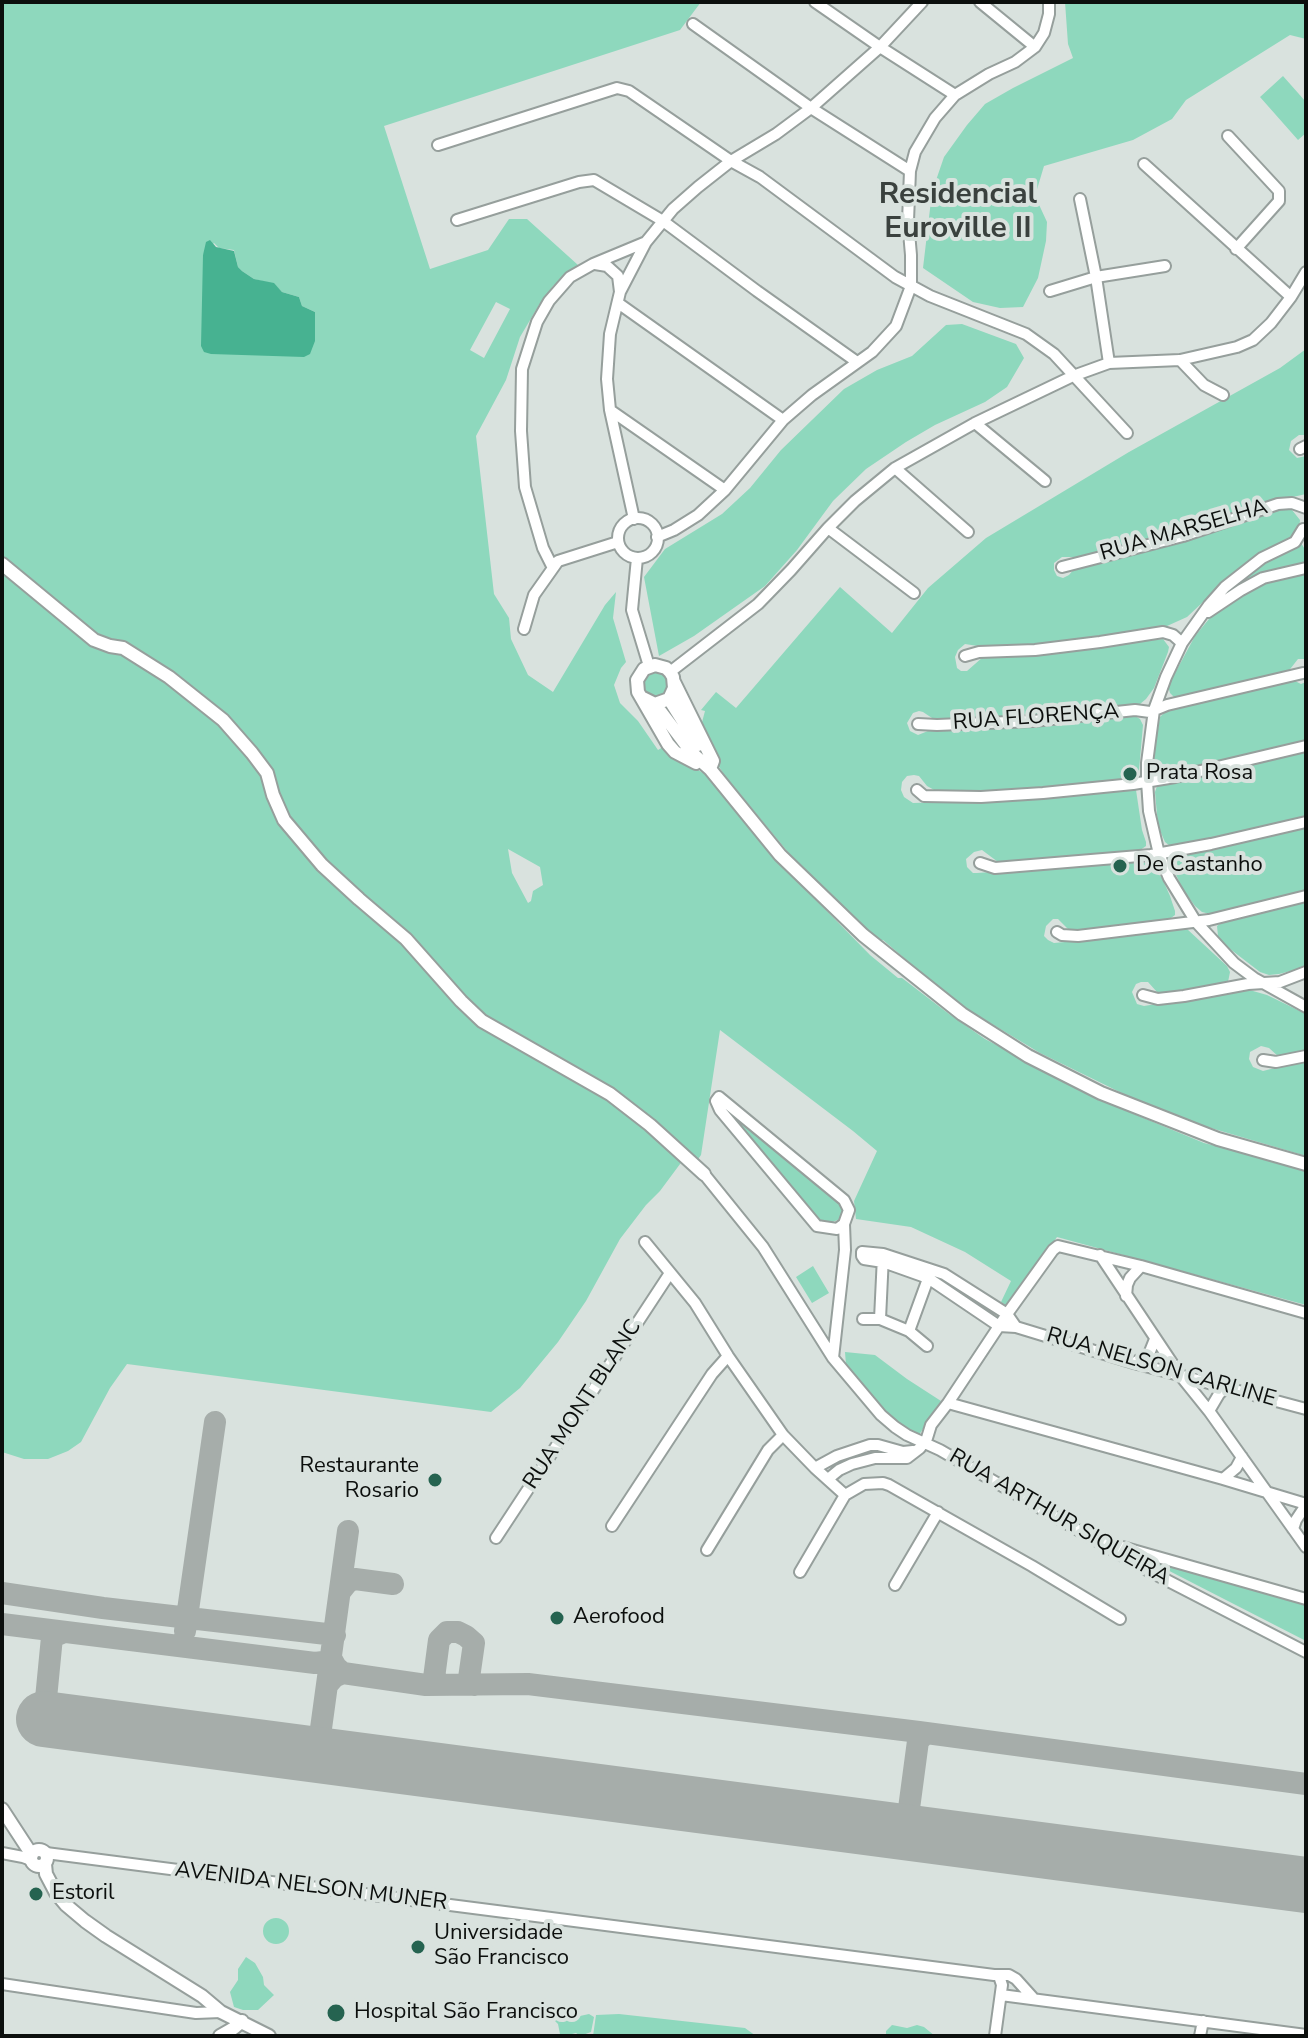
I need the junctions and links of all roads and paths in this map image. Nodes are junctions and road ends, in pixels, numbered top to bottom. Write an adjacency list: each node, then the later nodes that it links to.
1 (815, 2): 6 (street)
2 (922, 2): 6 (street)
3 (980, 2): 7 (street)
4 (1049, 2): 7 (street)
5 (693, 24): 9 (street)
6 (880, 47): 8 (street); 9 (street)
7 (1035, 47): 8 (street)
8 (955, 95): 14 (street)
9 (811, 108): 12 (street); 14 (street)
10 (1228, 136): 19 (street)
11 (438, 145): 12 (street)
12 (731, 161): 17 (street); 24 (street)
13 (1144, 164): 19 (street)
14 (910, 171): 24 (street)
15 (1080, 199): 23 (street)
16 (457, 220): 17 (street)
17 (663, 221): 18 (street); 29 (street)
18 (646, 242): 20 (street); 26 (street)
19 (1236, 249): 27 (street)
20 (593, 264): 26 (street); 50 (street)
21 (1165, 266): 23 (street)
22 (1306, 272): 27 (street)
23 (1096, 277): 25 (street); 30 (street)
24 (911, 286): 29 (street); 31 (street)
25 (1050, 291)
26 (619, 297): 33 (street); 34 (street)
27 (1291, 297): 28 (street)
28 (1180, 360): 30 (street); 32 (street)
29 (857, 362): 34 (street)
30 (1109, 363): 31 (street)
31 (1073, 376): 35 (street); 36 (street)
32 (1223, 395)
33 (610, 410): 39 (street); 41 (street)
34 (783, 420): 39 (street)
35 (975, 423): 37 (street); 38 (street)
36 (1127, 433)
37 (895, 468): 42 (street); 43 (street)
38 (1045, 481)
39 (725, 490): 45 (street)
40 (1306, 510): 44 (street); 49 (street, RUA MARSELHA)
41 (634, 519): 45 (street); 46 (street)
42 (828, 528): 52 (street); 59 (street)
43 (968, 532)
44 (1305, 534): 53 (street)
45 (657, 537): 47 (street)
46 (618, 542): 47 (street); 50 (street)
47 (637, 558): 57 (street)
48 (2, 564): 83 (street)
49 (1062, 567)
50 (553, 568): 54 (street)
51 (1306, 568): 53 (street)
52 (914, 593)
53 (1200, 618): 55 (street)
54 (524, 629)
55 (1182, 643): 56 (street); 62 (street)
56 (965, 656)
57 (649, 666): 59 (street); 60 (street)
58 (1303, 673): 62 (street, RUA FLORENÇA)
59 (672, 677): 61 (street); 67 (street)
60 (641, 697): 61 (street); 63 (street)
61 (661, 703): 63 (street); 66 (street)
62 (1154, 710): 64 (street, RUA FLORENÇA); 68 (street)
63 (656, 722): 66 (street)
64 (918, 724)
65 (1306, 746): 68 (street)
66 (694, 755): 67 (street); 67 (street)
67 (710, 769): 82 (street)
68 (1147, 781): 69 (street); 71 (street)
69 (917, 790)
70 (1306, 822): 71 (street)
71 (1159, 854): 72 (street); 74 (street)
72 (980, 863)
73 (1306, 896): 74 (street)
74 (1196, 922): 75 (street); 77 (street)
75 (1057, 932)
76 (1306, 972): 77 (street)
77 (1263, 984): 78 (street); 79 (street)
78 (1143, 995)
79 (1306, 1007)
80 (1306, 1056): 81 (street)
81 (1263, 1060)
82 (1306, 1164)
83 (704, 1174): 103 (street, RUA ARTHUR SIQUEIRA)
84 (844, 1224): 84 (street); 103 (street)
85 (645, 1242): 88 (street)
86 (1100, 1255): 87 (street); 91 (street); 94 (street)
87 (1141, 1266): 91 (street); 93 (street)
88 (670, 1273): 102 (street); 122 (street, RUA MONT BLANC)
89 (929, 1274): 90 (street, RUA NELSON CARLINE); 92 (street, RUA NELSON CARLINE); 96 (street, RUA NELSON CARLINE); 99 (street)
90 (969, 1290): 92 (street); 94 (street, RUA NELSON CARLINE)
91 (1126, 1296): 100 (street)
92 (962, 1301): 97 (street, RUA NELSON CARLINE)
93 (1306, 1313)
94 (1007, 1314): 97 (street); 98 (street, RUA NELSON CARLINE)
95 (863, 1319): 96 (street)
96 (880, 1319): 99 (street)
97 (999, 1326): 98 (street, RUA NELSON CARLINE); 107 (street)
98 (1016, 1327): 104 (street, RUA NELSON CARLINE)
99 (909, 1331): 101 (street)
100 (1155, 1339): 104 (street); 105 (street)
101 (927, 1346)
102 (728, 1356): 110 (street); 120 (street)
103 (833, 1358): 111 (street, RUA ARTHUR SIQUEIRA)
104 (1134, 1363): 105 (street, RUA NELSON CARLINE)
105 (1180, 1375): 106 (street, RUA NELSON CARLINE); 109 (street)
106 (1226, 1387): 108 (street, RUA NELSON CARLINE); 109 (street)
107 (948, 1403): 111 (street); 115 (street)
108 (1306, 1409)
109 (1209, 1411): 112 (street)
110 (783, 1435): 113 (street); 125 (street)
111 (920, 1447): 113 (street); 114 (street); 123 (street, RUA ARTHUR SIQUEIRA)
112 (1242, 1457): 115 (street); 116 (street)
113 (815, 1468): 114 (street)
114 (828, 1479): 117 (street)
115 (1223, 1479): 116 (street)
116 (1268, 1493): 118 (street); 121 (street)
117 (845, 1495): 119 (street); 126 (street)
118 (1306, 1504): 121 (street)
119 (938, 1512): 127 (street); 129 (street)
120 (612, 1526)
121 (1293, 1529): 124 (street)
122 (496, 1538)
123 (1095, 1539): 128 (street); 130 (street, RUA ARTHUR SIQUEIRA)
124 (1306, 1547)
125 (707, 1550)
126 (800, 1572)
127 (895, 1585)
128 (1306, 1599)
129 (1120, 1619)
130 (1306, 1652)
131 (2, 1809): 133 (street)
132 (2, 1853): 133 (street, AVENIDA NELSON MUNER)
133 (37, 1856): 134 (street, AVENIDA NELSON MUNER); 139 (street)
134 (997, 1977): 136 (street); 137 (street); 138 (street, AVENIDA NELSON MUNER)
135 (2, 1984): 139 (street)
136 (1001, 1995): 137 (street); 145 (street)
137 (1020, 1998): 138 (street)
138 (1034, 1999): 141 (street)
139 (221, 2012): 140 (street); 143 (street)
140 (242, 2021): 143 (street); 144 (street)
141 (1203, 2021): 142 (street); 146 (street)
142 (1306, 2035)
143 (218, 2036)
144 (269, 2036)
145 (995, 2036)
146 (1200, 2036)

